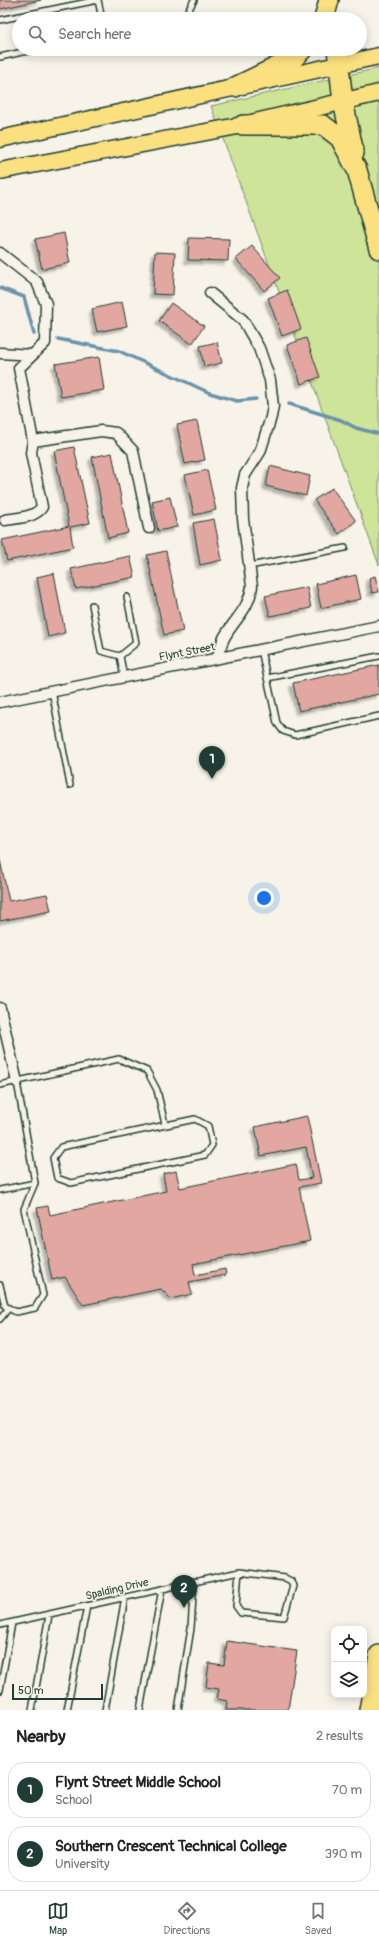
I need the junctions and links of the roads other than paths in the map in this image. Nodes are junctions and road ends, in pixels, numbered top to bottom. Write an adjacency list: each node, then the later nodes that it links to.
1 (98, 0): 5 (lane); 6 (lane)
2 (194, 0): 7 (lane)
3 (329, 0): 8 (highway)
4 (334, 0): 9 (highway)
5 (39, 12)
6 (101, 12)
7 (188, 12)
8 (326, 12)
9 (335, 12)
10 (12, 18): 11 (lane)
11 (0, 20)
12 (12, 54): 15 (lane)
13 (296, 56): 17 (highway)
14 (379, 56): 16 (main road)
15 (0, 57)
16 (338, 57): 17 (main road); 19 (highway)
17 (235, 87): 21 (main road)
18 (379, 93): 19 (main road)
19 (343, 101): 20 (main road); 23 (highway)
20 (243, 126): 22 (main road); 23 (highway)
21 (0, 139)
22 (0, 170)
23 (357, 170): 24 (highway)
24 (379, 249)
25 (0, 254): 28 (street)
26 (210, 293): 33 (street)
27 (0, 353): 28 (street)
28 (32, 355): 29 (street)
29 (33, 441): 30 (street); 31 (street)
30 (5, 520)
31 (149, 528)
32 (345, 548): 33 (lane)
33 (249, 566): 40 (street)
34 (127, 598): 38 (lane)
35 (92, 605): 38 (lane)
36 (379, 626): 37 (street, Flynt Street)
37 (261, 650): 40 (street, Flynt Street); 42 (lane)
38 (120, 656): 41 (lane)
39 (379, 656): 42 (lane)
40 (218, 658): 41 (street, Flynt Street)
41 (124, 677): 43 (street, Flynt Street)
42 (267, 678): 45 (lane)
43 (52, 691): 44 (street, Flynt Street); 46 (lane)
44 (0, 702)
45 (379, 716)
46 (70, 785)
47 (0, 1008): 48 (street)
48 (17, 1082): 49 (lane); 50 (lane); 51 (lane)
49 (0, 1085)
50 (165, 1124): 50 (lane)
51 (35, 1182): 52 (lane); 54 (lane)
52 (0, 1190)
53 (0, 1285): 54 (lane)
54 (9, 1308): 55 (lane)
55 (0, 1319)
56 (239, 1572): 56 (lane, Spalding Drive); 57 (lane, Spalding Drive)
57 (194, 1581): 58 (lane, Spalding Drive); 70 (lane)
58 (162, 1589): 59 (lane, Spalding Drive); 69 (lane)
59 (125, 1598): 60 (lane, Spalding Drive); 68 (lane)
60 (87, 1606): 61 (lane, Spalding Drive); 67 (lane)
61 (49, 1615): 62 (lane, Spalding Drive); 66 (lane)
62 (12, 1623): 63 (lane, Spalding Drive); 65 (lane)
63 (0, 1625)
64 (379, 1655): 71 (highway)
65 (0, 1690)
66 (32, 1710)
67 (67, 1710)
68 (105, 1710)
69 (140, 1710)
70 (178, 1710)
71 (369, 1710)

